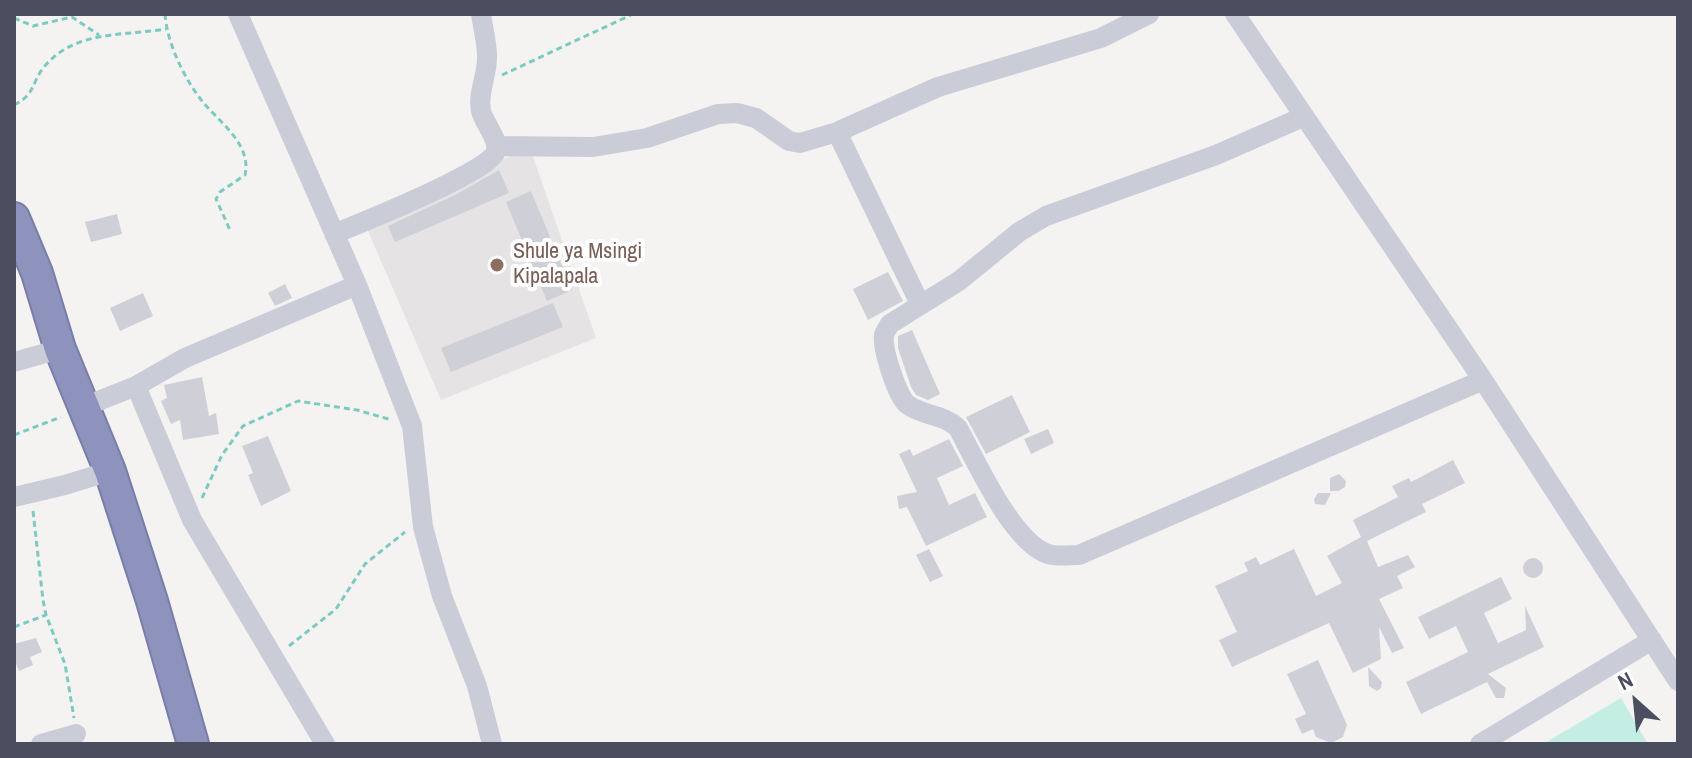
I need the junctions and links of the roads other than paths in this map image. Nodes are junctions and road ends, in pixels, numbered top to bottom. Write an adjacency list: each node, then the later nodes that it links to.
1 (238, 14): 9 (street)
2 (481, 14): 7 (street)
3 (1149, 14): 6 (street)
4 (1235, 14): 5 (street)
5 (1303, 117): 11 (street); 14 (street)
6 (837, 132): 7 (street); 11 (street)
7 (496, 146): 9 (street)
8 (14, 218): 12 (highway)
9 (334, 234): 10 (street)
10 (357, 285): 15 (street); 25 (street)
11 (920, 304): 14 (street)
12 (60, 349): 13 (street); 16 (highway)
13 (14, 362)
14 (1483, 380): 19 (street)
15 (136, 386): 16 (street); 24 (street)
16 (83, 407): 17 (highway)
17 (110, 471): 18 (street); 23 (highway)
18 (22, 494)
19 (1652, 640): 20 (street); 26 (street)
20 (1678, 681)
21 (76, 734): 22 (street)
22 (41, 744)
23 (193, 744)
24 (325, 744)
25 (492, 744)
26 (1480, 744)

